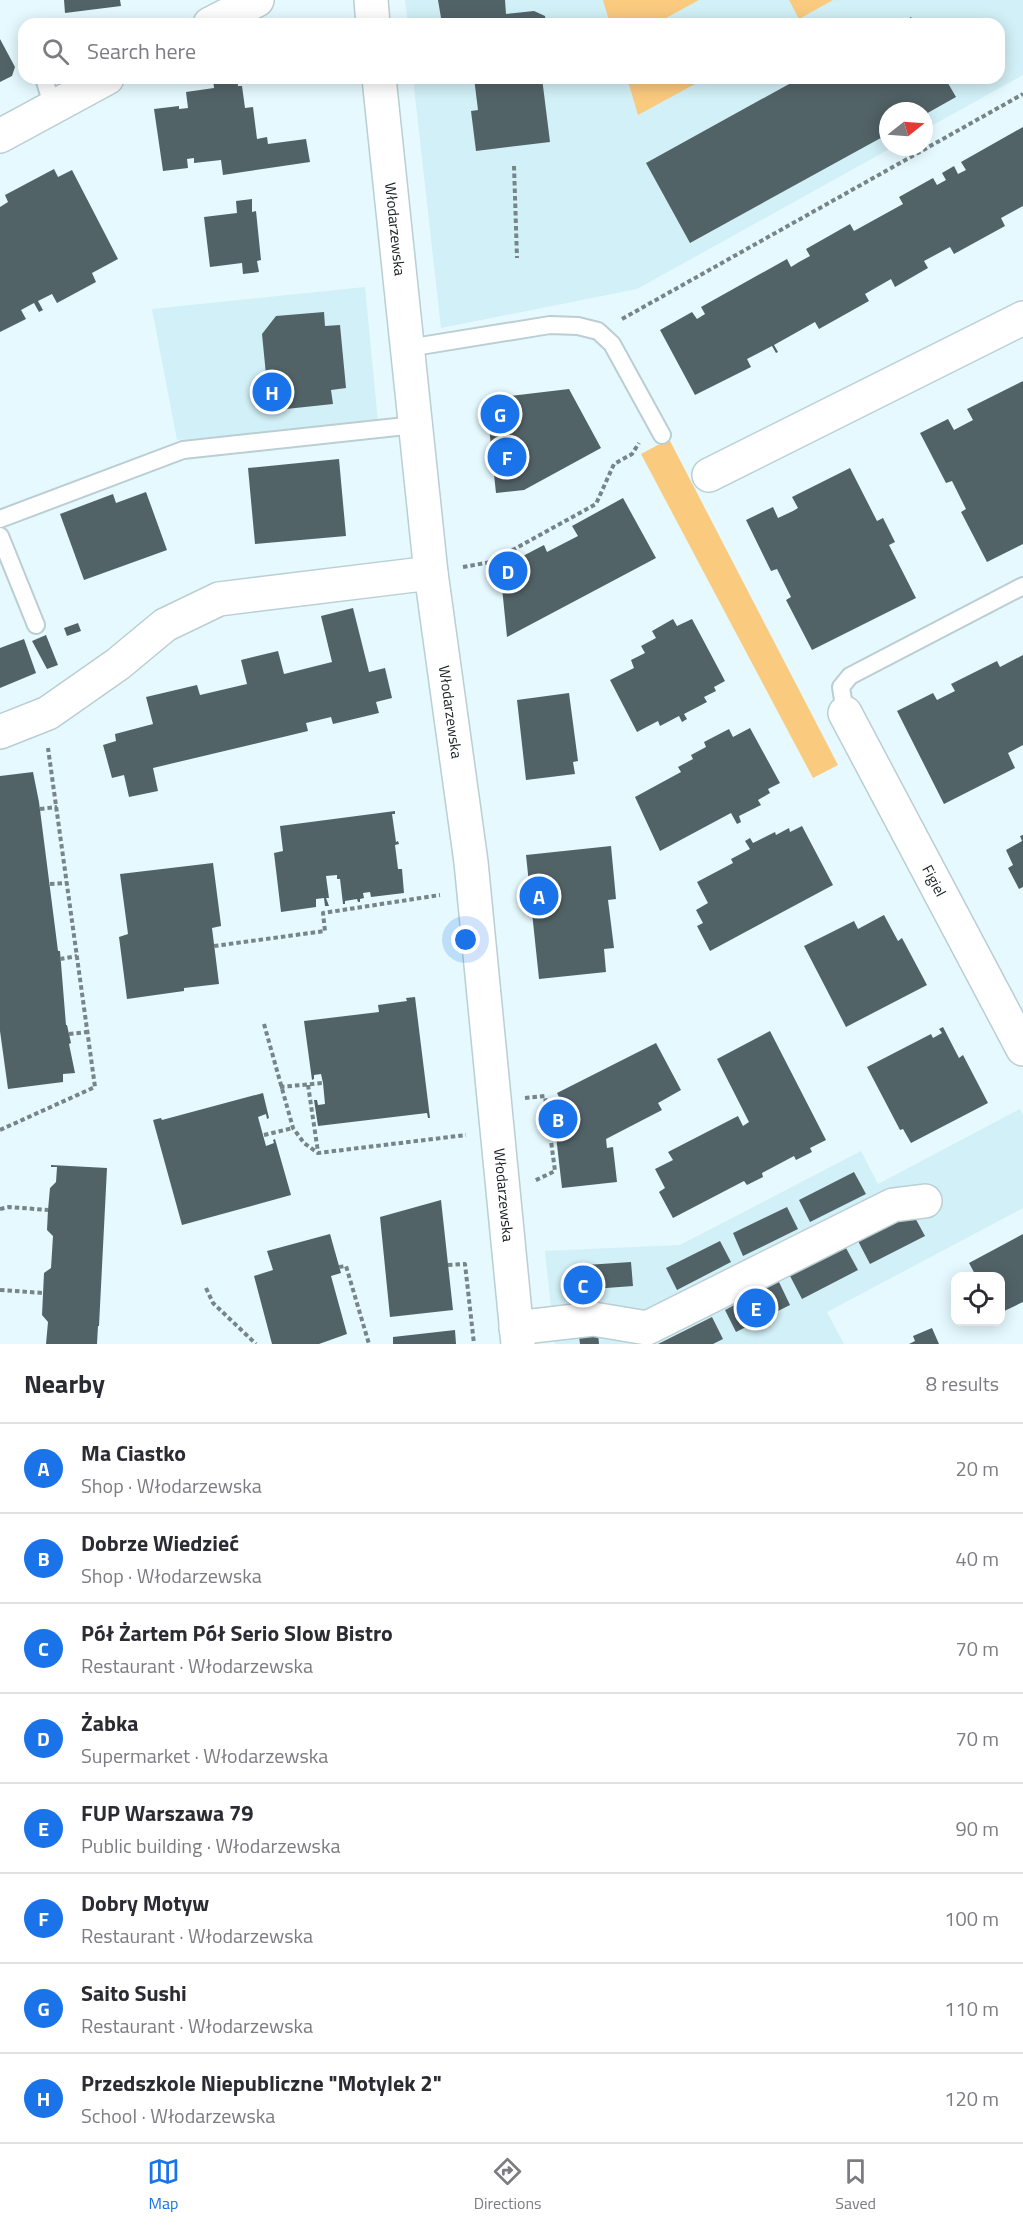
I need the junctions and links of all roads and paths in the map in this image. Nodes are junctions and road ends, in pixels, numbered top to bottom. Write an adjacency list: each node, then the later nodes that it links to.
1 (257, 0): 3 (street)
2 (370, 0): 4 (street)
3 (222, 18)
4 (372, 18)
5 (84, 84): 7 (street)
6 (380, 84): 14 (street, Włodarzewska)
7 (49, 93): 9 (street)
8 (1023, 94): 12 (path)
9 (0, 136)
10 (514, 166): 11 (path)
11 (517, 258)
12 (645, 305)
13 (1023, 318): 18 (street)
14 (408, 348): 15 (street, Włodarzewska); 16 (lane)
15 (415, 425): 19 (lane); 21 (street, Włodarzewska)
16 (662, 435)
17 (637, 445): 21 (path)
18 (708, 475)
19 (0, 519)
20 (0, 536): 23 (lane)
21 (447, 570): 25 (street); 57 (street, Włodarzewska)
22 (1023, 586): 24 (lane)
23 (36, 625)
24 (845, 713): 38 (street, Figiel)
25 (44, 715): 26 (street); 27 (path)
26 (0, 732)
27 (57, 807): 28 (path); 29 (path)
28 (40, 809)
29 (67, 883): 30 (path); 33 (path)
30 (50, 884)
31 (440, 895): 32 (path)
32 (214, 946)
33 (77, 956): 34 (path); 36 (path)
34 (60, 959)
35 (264, 1024): 41 (path)
36 (87, 1032): 37 (path); 44 (path)
37 (69, 1034)
38 (1020, 1035)
39 (323, 1083): 40 (path)
40 (308, 1085): 41 (path); 47 (path)
41 (280, 1087): 43 (path)
42 (514, 1099): 48 (path)
43 (293, 1128): 46 (path); 47 (path)
44 (0, 1130)
45 (476, 1134): 47 (path)
46 (264, 1135)
47 (318, 1154)
48 (531, 1182)
49 (925, 1201): 57 (street)
50 (0, 1209): 51 (path)
51 (48, 1210)
52 (448, 1265): 60 (path)
53 (339, 1268): 59 (path)
54 (206, 1288): 58 (path)
55 (0, 1290): 56 (path)
56 (43, 1293)
57 (517, 1336)
58 (256, 1344)
59 (369, 1344)
60 (474, 1344)

